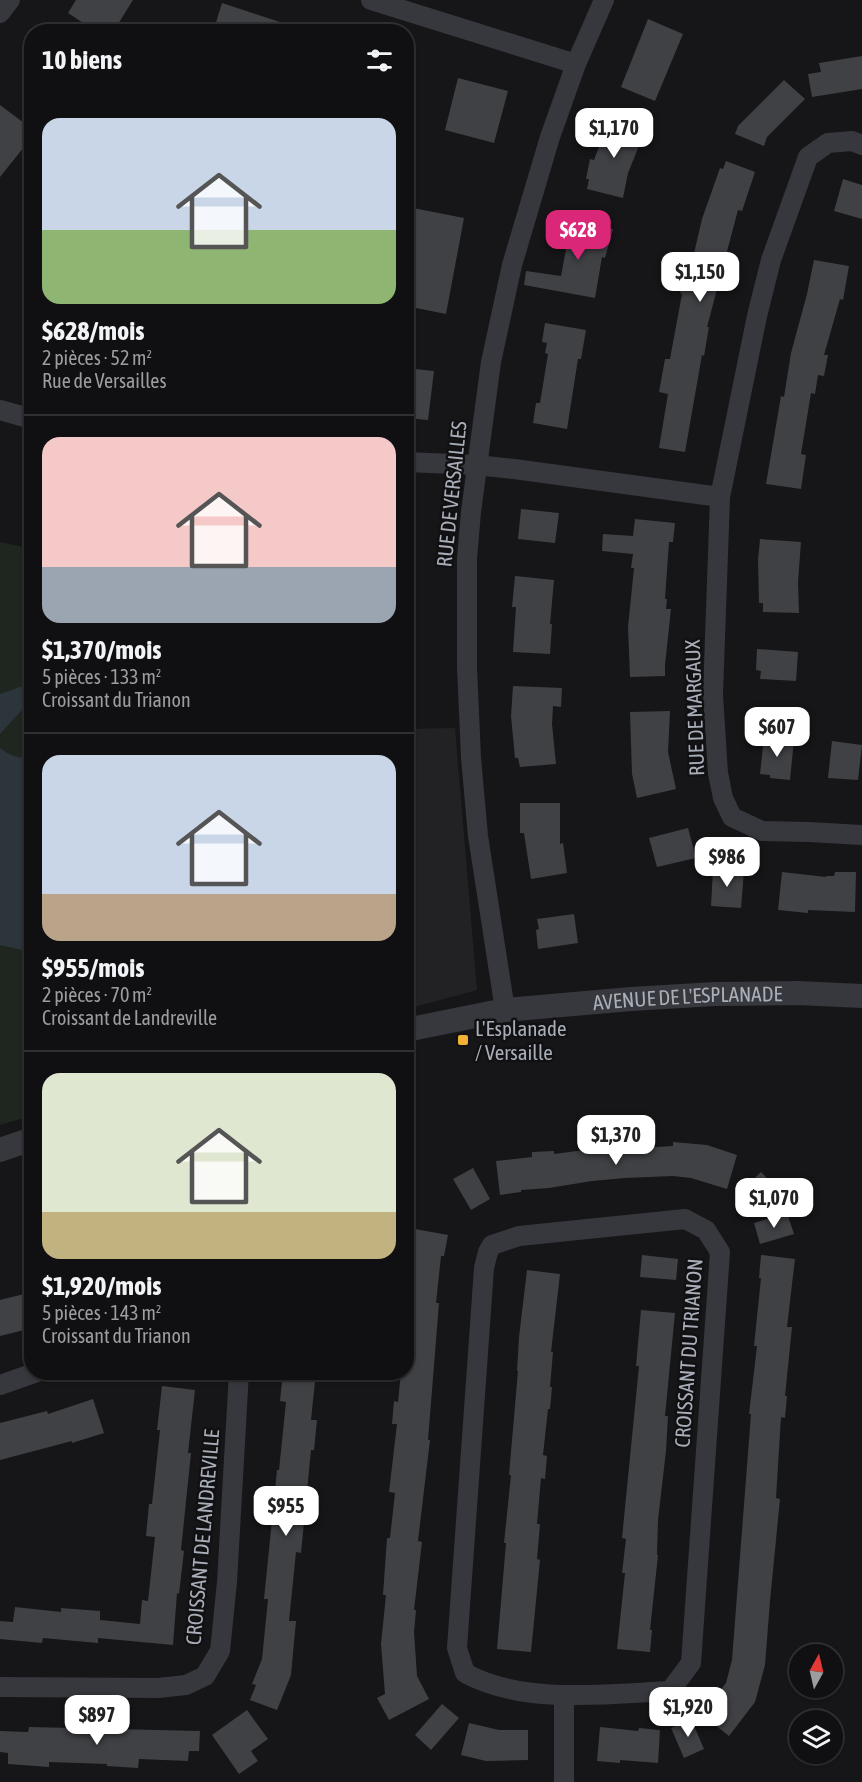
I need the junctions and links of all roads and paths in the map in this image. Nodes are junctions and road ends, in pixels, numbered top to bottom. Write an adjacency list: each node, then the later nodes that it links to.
1 (10, 0): 4 (street)
2 (371, 0): 5 (street)
3 (604, 0): 5 (street, RUE DE VERSAILLES)
4 (0, 13)
5 (576, 64): 10 (street, RUE DE VERSAILLES)
6 (862, 144): 11 (street, RUE DE MARGAUX)
7 (0, 410): 8 (street)
8 (24, 417)
9 (414, 462): 10 (street)
10 (476, 465): 11 (street); 14 (street, RUE DE VERSAILLES)
11 (720, 497): 12 (street, RUE DE MARGAUX)
12 (862, 835)
13 (862, 996): 14 (street, AVENUE DE L'ESPLANADE)
14 (505, 1010): 15 (street, AVENUE DE L'ESPLANADE)
15 (414, 1028)
16 (24, 1142): 17 (street)
17 (0, 1150)
18 (24, 1377): 20 (street)
19 (239, 1380): 21 (street, CROISSANT DE LANDREVILLE)
20 (0, 1385)
21 (0, 1687)
22 (564, 1696): 22 (street, CROISSANT DU TRIANON); 23 (street)
23 (564, 1782)

